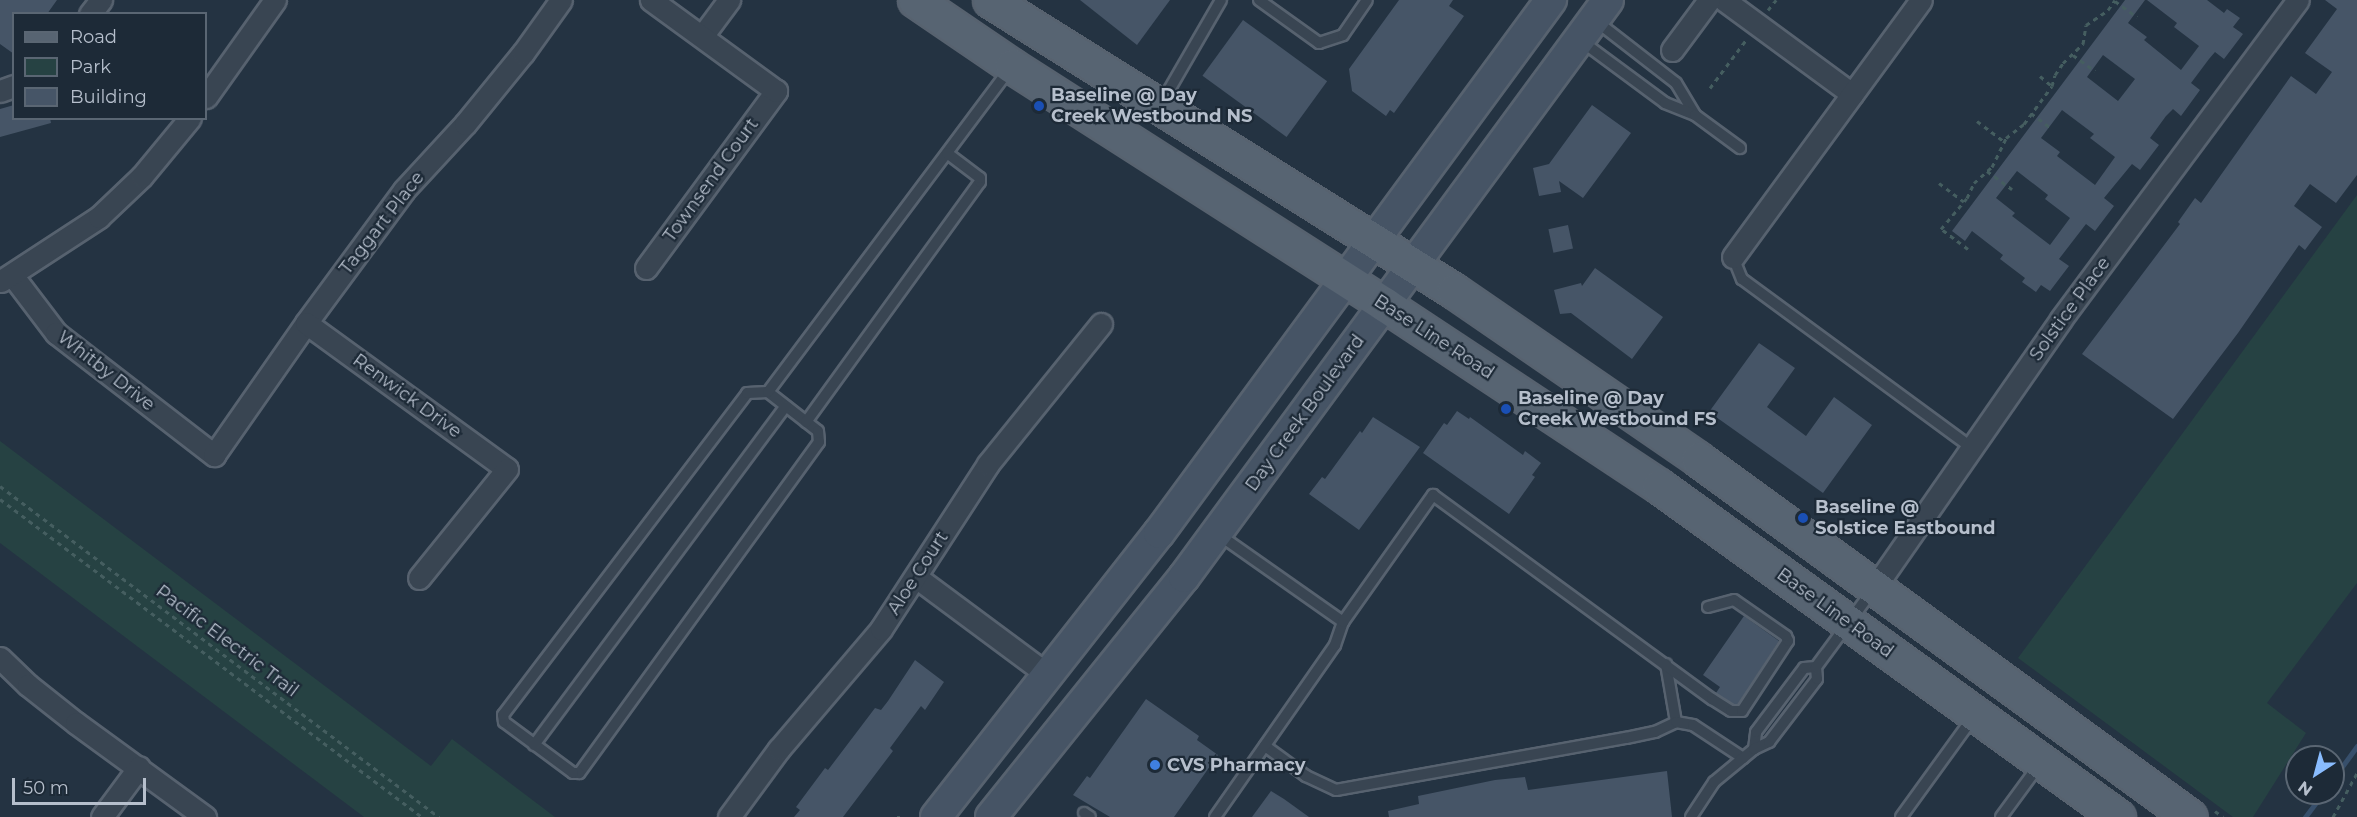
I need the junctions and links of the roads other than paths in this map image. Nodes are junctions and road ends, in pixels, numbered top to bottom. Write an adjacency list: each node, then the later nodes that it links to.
1 (101, 0): 17 (street)
2 (275, 0): 23 (street)
3 (561, 0): 36 (street, Taggart Place)
4 (651, 0): 19 (street)
5 (729, 0): 19 (street)
6 (915, 0): 21 (main road, Base Line Road)
7 (952, 0): 16 (main road)
8 (1221, 0): 24 (lane)
9 (1259, 0): 10 (lane)
10 (1367, 0)
11 (1551, 0): 29 (main road)
12 (1709, 0): 20 (street)
13 (1724, 0): 22 (street)
14 (1921, 0): 22 (street)
15 (2298, 0): 41 (street, Solstice Place)
16 (997, 2): 24 (main road)
17 (92, 12)
18 (1594, 20): 25 (lane); 25 (lane); 31 (main road, Day Creek Boulevard)
19 (703, 35): 32 (street, Townsend Court)
20 (1672, 50)
21 (1012, 66): 28 (lane); 34 (main road, Base Line Road)
22 (1852, 94): 30 (street)
23 (207, 96)
24 (1160, 107): 29 (main road)
25 (1695, 115): 27 (lane)
26 (188, 120): 33 (street)
27 (1740, 148)
28 (947, 153): 38 (lane); 40 (lane)
29 (1372, 241): 31 (main road); 34 (main road)
30 (1733, 257): 41 (lane)
31 (1413, 265): 35 (main road, Day Creek Boulevard); 46 (main road)
32 (646, 268)
33 (6, 278): 42 (street, Whitby Drive)
34 (1344, 279): 35 (main road, Base Line Road); 53 (main road)
35 (1384, 304): 43 (main road, Day Creek Boulevard); 49 (main road, Base Line Road)
36 (306, 323): 42 (street, Taggart Place); 45 (street, Renwick Drive)
37 (1101, 324): 44 (street, Aloe Court)
38 (768, 392): 39 (lane); 56 (lane)
39 (786, 406): 40 (lane); 56 (lane)
40 (806, 422): 56 (lane)
41 (1971, 447): 46 (street, Solstice Place)
42 (214, 455)
43 (1217, 533): 48 (lane); 66 (main road, Day Creek Boulevard)
44 (916, 577): 53 (street); 65 (street, Aloe Court)
45 (419, 578)
46 (1875, 586): 49 (lane, Solstice Place); 72 (main road)
47 (1708, 607): 51 (lane)
48 (1343, 622): 51 (lane); 57 (lane)
49 (1848, 622): 52 (lane, Solstice Place); 54 (main road, Base Line Road)
50 (0, 658): 61 (street)
51 (1666, 664): 55 (lane)
52 (1816, 667): 58 (lane); 58 (lane)
53 (1048, 675): 62 (main road)
54 (1976, 713): 60 (main road, Base Line Road); 69 (lane)
55 (1676, 722): 57 (lane); 59 (lane)
56 (534, 745)
57 (1265, 746): 67 (lane)
58 (1754, 749): 59 (lane)
59 (1743, 758): 68 (lane)
60 (2042, 762): 70 (lane); 71 (main road, Base Line Road)
61 (140, 767): 63 (street); 64 (street)
62 (942, 815)
63 (102, 817)
64 (205, 817)
65 (729, 817)
66 (991, 817)
67 (1215, 817)
68 (1690, 817)
69 (1901, 817)
70 (2001, 817)
71 (2118, 817)
72 (2190, 817)

